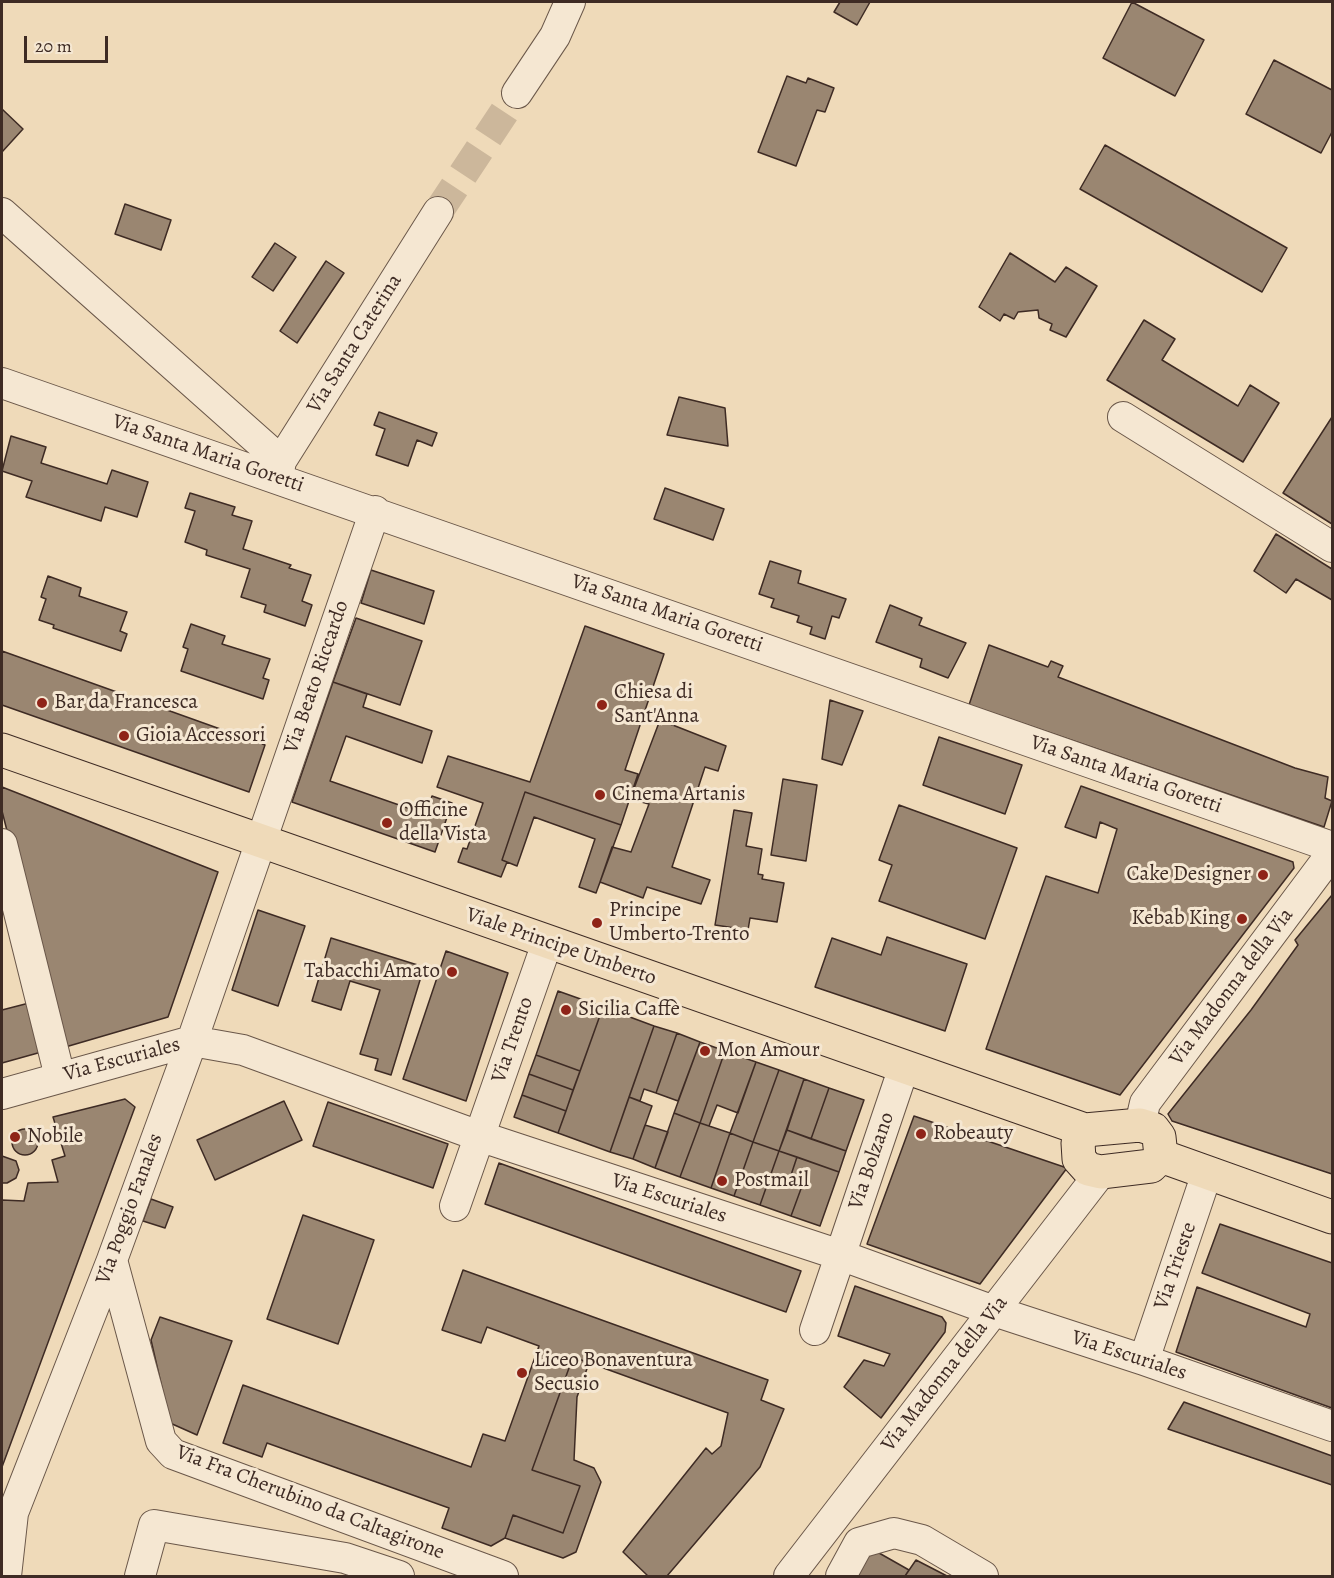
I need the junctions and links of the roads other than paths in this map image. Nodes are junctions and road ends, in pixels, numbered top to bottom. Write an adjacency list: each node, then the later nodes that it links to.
1 (570, 2): 2 (street)
2 (517, 93)
3 (438, 212): 7 (street, Via Santa Caterina)
4 (2, 213): 7 (street)
5 (2, 383): 7 (street, Via Santa Maria Goretti)
6 (1123, 417): 9 (street)
7 (280, 469): 8 (street, Via Santa Maria Goretti)
8 (375, 511): 13 (street, Via Beato Riccardo); 15 (street, Via Santa Maria Goretti)
9 (1332, 547)
10 (2, 739): 12 (main road)
11 (2, 750): 12 (main road)
12 (38, 761): 13 (main road, Viale Principe Umberto)
13 (260, 842): 17 (main road, Viale Principe Umberto); 18 (street, Via Poggio Fanales)
14 (2, 844): 20 (street)
15 (1332, 847)
16 (1332, 853): 22 (street, Via Madonna della Via)
17 (547, 943): 19 (main road, Viale Principe Umberto); 24 (street, Via Trento)
18 (192, 1041): 20 (street, Via Escuriales); 24 (street, Via Escuriales); 31 (street, Via Poggio Fanales)
19 (904, 1067): 23 (main road, Viale Principe Umberto); 30 (street, Via Bolzano)
20 (60, 1077): 21 (street, Via Escuriales)
21 (2, 1094)
22 (1140, 1125): 23 (main road); 25 (main road)
23 (1085, 1130): 26 (main road)
24 (479, 1136): 28 (street, Via Trento); 30 (street, Via Escuriales)
25 (1161, 1156): 26 (main road); 27 (main road)
26 (1101, 1172): 32 (street, Via Madonna della Via)
27 (1208, 1173): 29 (main road); 34 (street, Via Trieste)
28 (454, 1206)
29 (1332, 1217)
30 (840, 1255): 32 (street, Via Escuriales); 33 (street, Via Bolzano)
31 (112, 1260): 36 (street, Via Poggio Fanales); 40 (street, Via Fra Cherubino da Caltagirone)
32 (994, 1311): 34 (street, Via Escuriales); 41 (street, Via Madonna della Via)
33 (815, 1330)
34 (1144, 1360): 35 (street, Via Escuriales)
35 (1332, 1426)
36 (8, 1512): 37 (street, Via Poggio Fanales)
37 (6, 1576)
38 (141, 1576): 39 (street)
39 (399, 1576)
40 (503, 1576)
41 (789, 1576)
42 (840, 1576): 43 (street)
43 (983, 1576)

